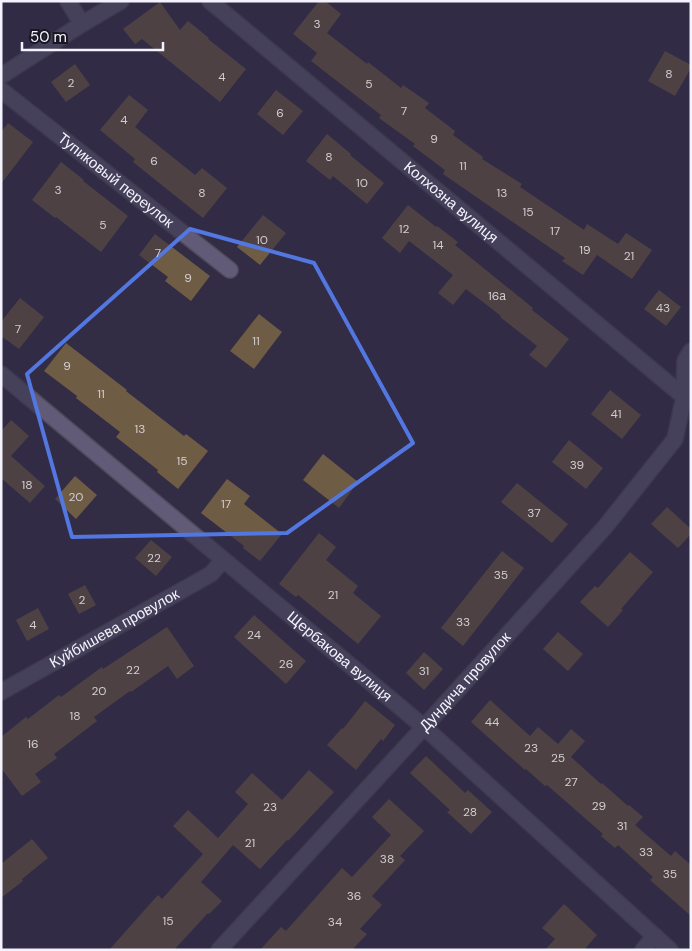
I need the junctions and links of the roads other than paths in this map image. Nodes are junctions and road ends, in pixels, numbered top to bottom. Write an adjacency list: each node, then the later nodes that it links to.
1 (68, 1): 4 (street)
2 (121, 1): 4 (street)
3 (210, 1): 10 (street, Колхозна вулиця)
4 (82, 24): 5 (street)
5 (1, 76)
6 (1, 90): 7 (street, Тупиковый переулок)
7 (230, 270)
8 (691, 351): 10 (street, Дундича провулок)
9 (1, 374): 11 (street, Щербакова вулиця)
10 (687, 400): 13 (street, Дундича провулок)
11 (224, 560): 12 (street, Куйбишева провулок); 13 (street, Щербакова вулиця)
12 (1, 692)
13 (424, 727): 14 (street, Щербакова вулиця); 15 (street, Дундича провулок)
14 (655, 936): 16 (street); 17 (street, Щербакова вулиця)
15 (219, 950)
16 (642, 950)
17 (670, 950)

